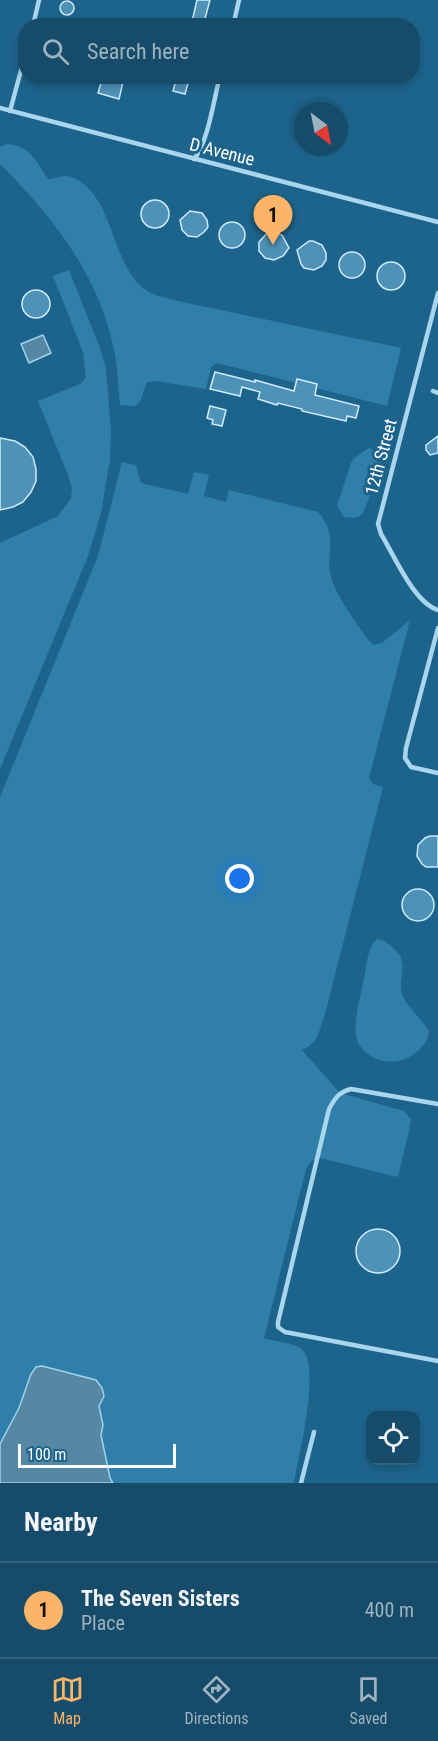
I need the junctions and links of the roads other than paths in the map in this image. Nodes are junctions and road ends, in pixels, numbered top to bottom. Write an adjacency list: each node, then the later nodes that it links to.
1 (39, 0): 3 (lane)
2 (239, 0): 4 (lane)
3 (35, 18)
4 (235, 18)
5 (18, 80): 8 (lane)
6 (218, 84): 9 (lane)
7 (0, 108): 8 (lane, D Avenue)
8 (9, 111): 9 (lane, D Avenue)
9 (194, 159): 10 (lane, D Avenue)
10 (438, 222)
11 (438, 293): 12 (lane, 12th Street)
12 (438, 610)
13 (438, 628): 14 (lane)
14 (438, 773)
15 (438, 1104): 16 (lane)
16 (438, 1361)
17 (314, 1432): 18 (lane)
18 (300, 1483)

